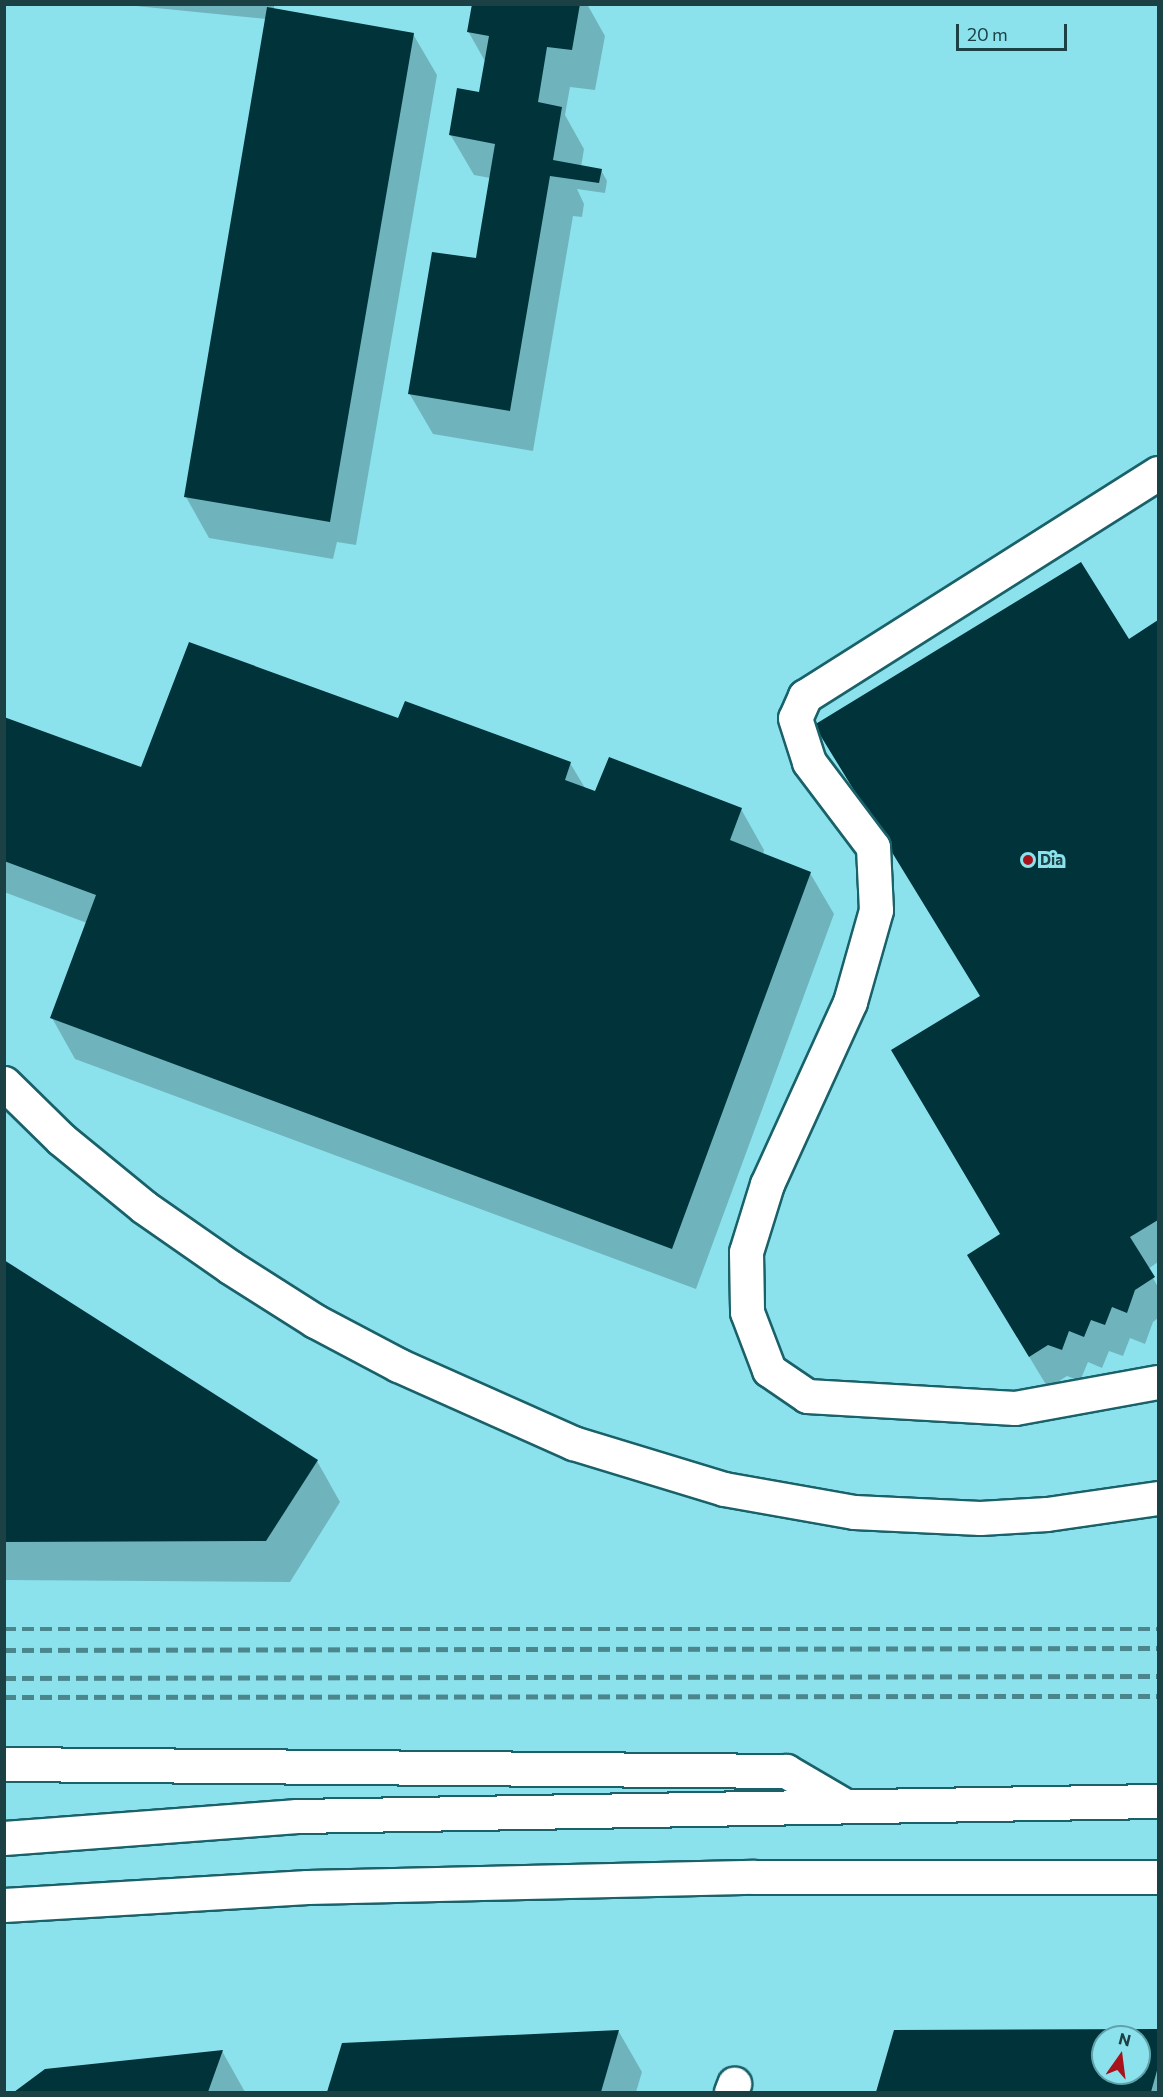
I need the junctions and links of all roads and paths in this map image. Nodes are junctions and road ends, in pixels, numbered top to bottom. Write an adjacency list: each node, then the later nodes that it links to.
1 (1158, 474): 3 (main road)
2 (4, 1083): 4 (main road)
3 (1158, 1382)
4 (1158, 1498)
5 (4, 1764): 7 (main road)
6 (1158, 1801): 7 (main road)
7 (844, 1805): 8 (main road)
8 (4, 1838)
9 (1158, 1877): 10 (main road)
10 (4, 1905)

